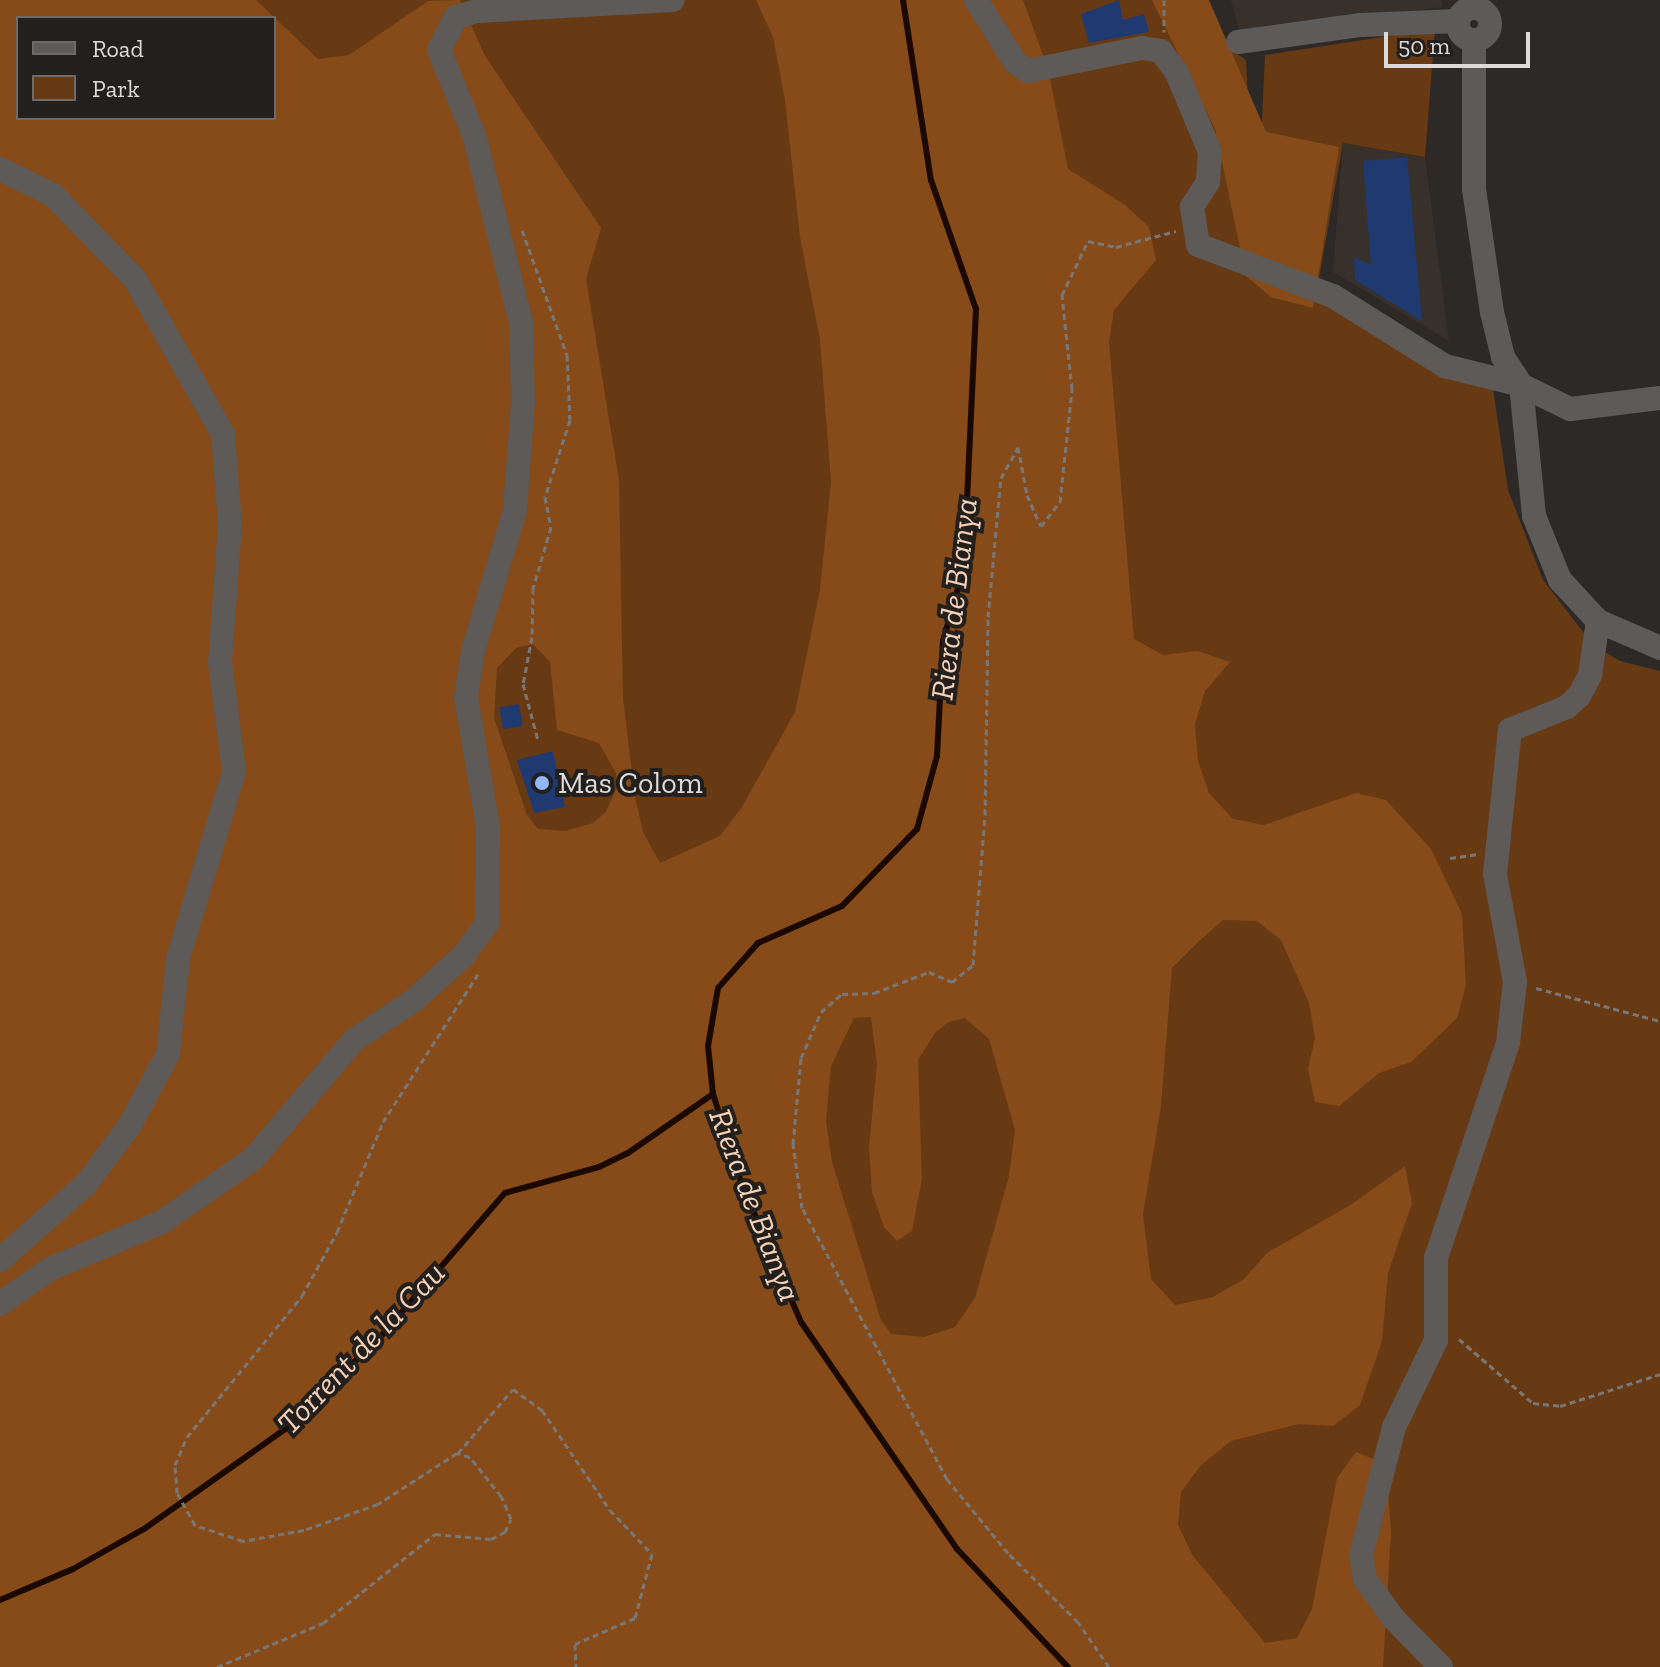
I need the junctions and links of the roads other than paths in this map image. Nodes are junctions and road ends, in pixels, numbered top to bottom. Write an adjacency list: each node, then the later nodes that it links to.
1 (673, 0): 11 (street)
2 (976, 0): 6 (street)
3 (1476, 8): 4 (street); 6 (street)
4 (1238, 42)
5 (0, 169): 10 (street)
6 (1521, 385): 7 (street); 8 (street)
7 (1660, 398)
8 (1598, 621): 9 (street); 12 (street)
9 (1660, 648)
10 (0, 1260)
11 (0, 1304)
12 (1441, 1667)

